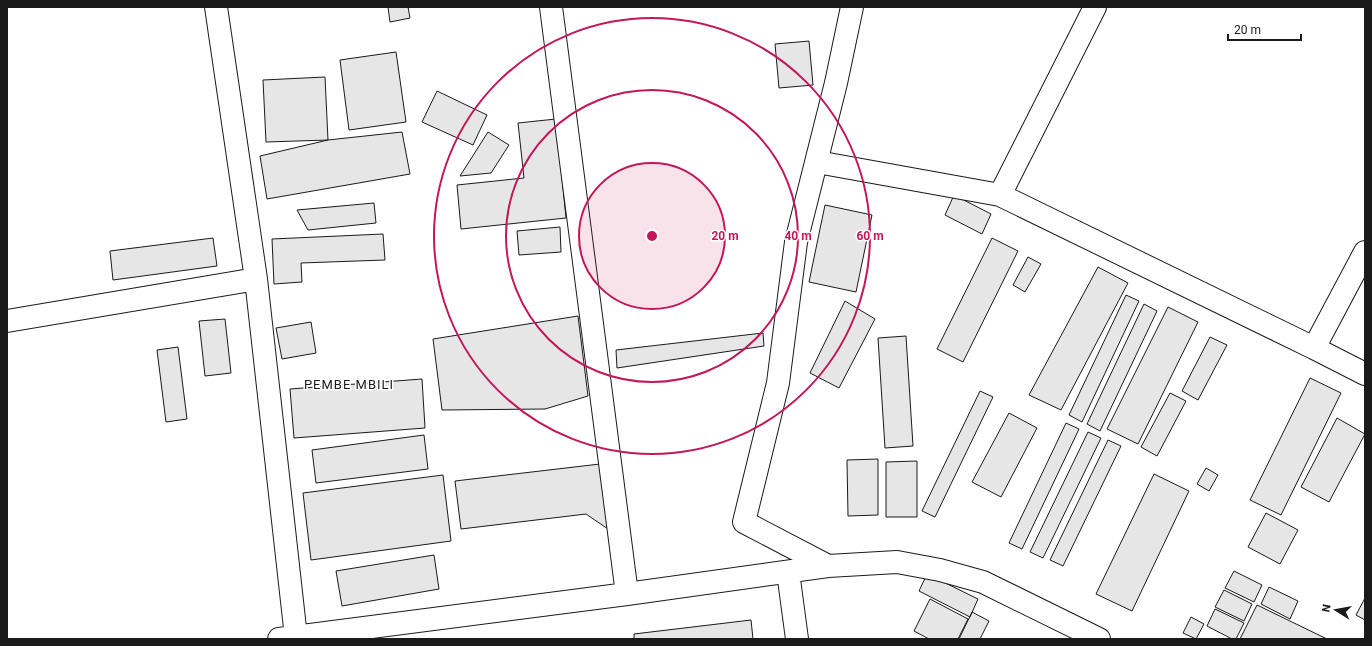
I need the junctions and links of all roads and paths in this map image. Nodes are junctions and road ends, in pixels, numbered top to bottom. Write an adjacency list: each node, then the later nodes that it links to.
1 (216, 7): 8 (street)
2 (551, 7): 14 (street)
3 (852, 7): 5 (street)
4 (1095, 7): 6 (street)
5 (817, 162): 6 (street); 12 (street)
6 (1000, 195): 10 (street)
7 (1365, 252): 10 (street)
8 (256, 279): 9 (street); 15 (street)
9 (7, 321)
10 (1314, 348): 11 (street)
11 (1365, 374)
12 (828, 566): 13 (street); 17 (street)
13 (788, 572): 14 (street); 16 (street)
14 (627, 594): 15 (street)
15 (288, 638)
16 (797, 639)
17 (1099, 639)

